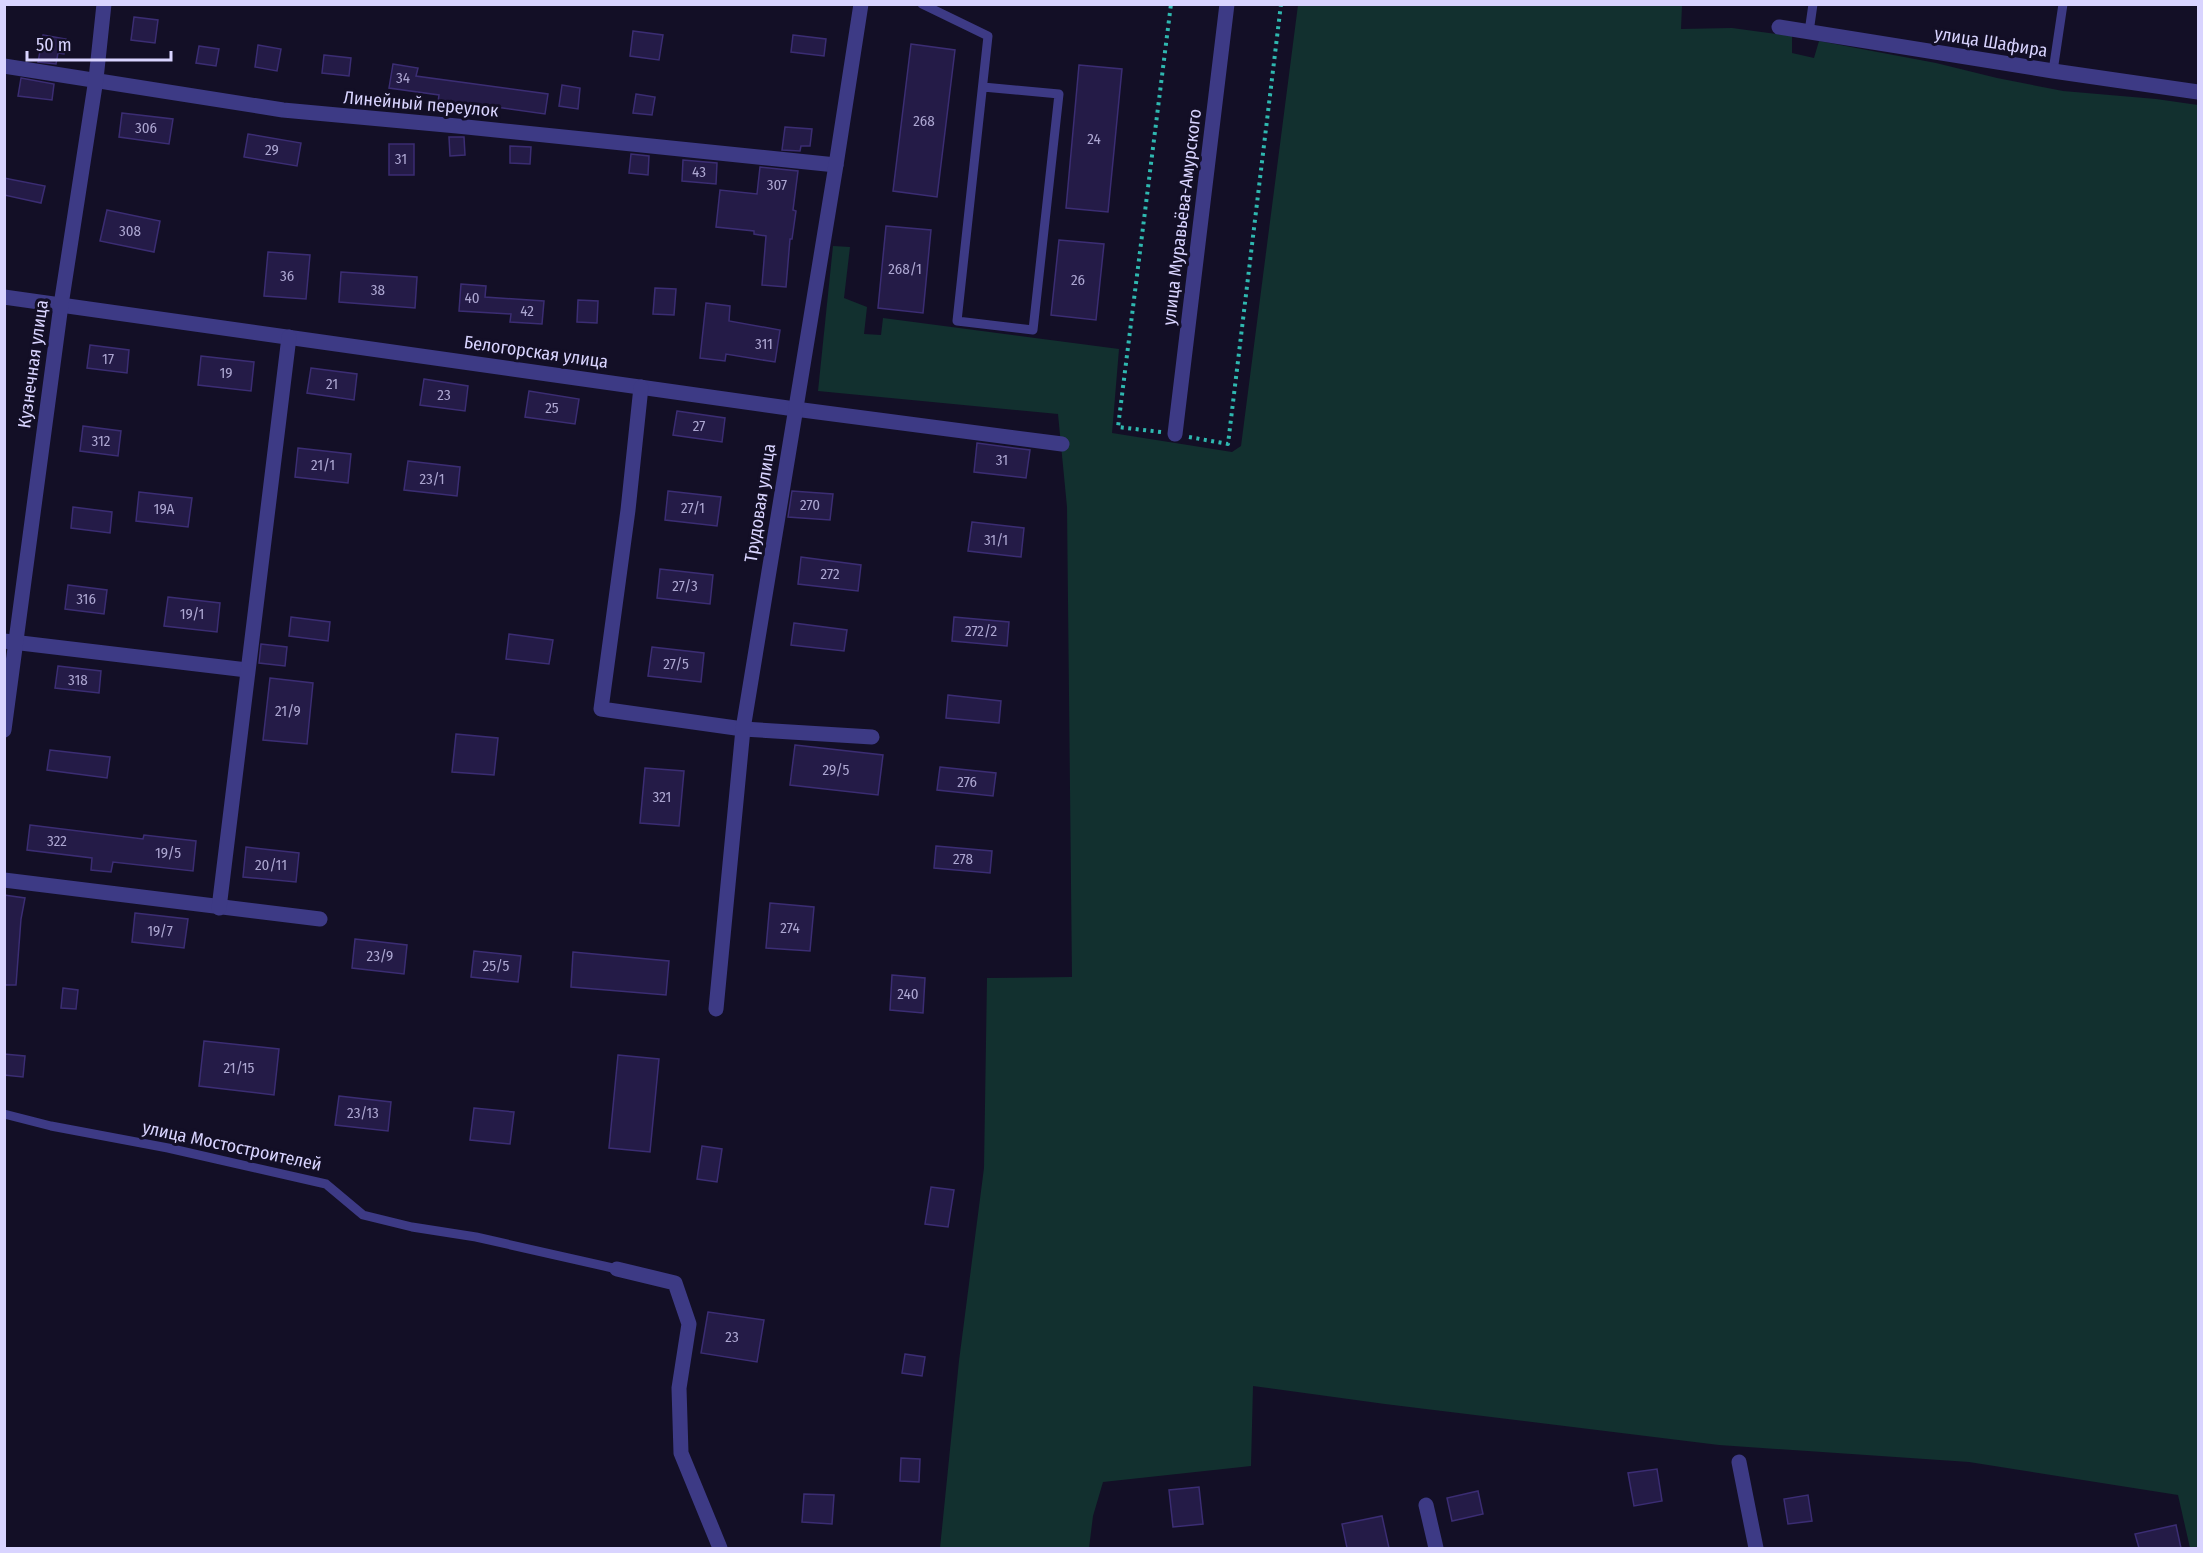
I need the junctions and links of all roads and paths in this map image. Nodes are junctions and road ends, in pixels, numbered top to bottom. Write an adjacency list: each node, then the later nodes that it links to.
1 (104, 4): 11 (street, Кузнечная улица)
2 (861, 4): 14 (street, Трудовая улица)
3 (922, 4): 12 (lane)
4 (1227, 4): 20 (street, улица Муравьёва-Амурского)
5 (1813, 4): 8 (lane)
6 (2062, 4): 10 (lane)
7 (1779, 27): 8 (street, улица Шафира)
8 (1809, 32): 10 (street, улица Шафира)
9 (4, 66): 11 (street, Линейный переулок)
10 (2053, 71): 13 (street, улица Шафира)
11 (96, 79): 14 (street, Линейный переулок); 16 (street, Кузнечная улица)
12 (983, 87): 12 (lane)
13 (2199, 92)
14 (836, 165): 19 (street, Трудовая улица)
15 (4, 297): 16 (street, Белогорская улица)
16 (61, 305): 17 (street, Белогорская улица); 22 (street, Кузнечная улица)
17 (289, 337): 18 (street, Белогорская улица); 23 (street)
18 (641, 387): 19 (street, Белогорская улица); 24 (street)
19 (795, 409): 21 (street, Белогорская улица); 24 (street, Трудовая улица)
20 (1175, 434)
21 (1062, 444)
22 (10, 642): 23 (street); 25 (street, Кузнечная улица)
23 (248, 670): 28 (street)
24 (743, 729): 26 (street); 30 (street, Трудовая улица)
25 (4, 730)
26 (872, 737)
27 (4, 880): 28 (street)
28 (219, 908): 29 (street)
29 (320, 919)
30 (716, 1009)
31 (4, 1114): 32 (lane, улица Мостостроителей)
32 (617, 1269): 35 (street)
33 (1738, 1462): 37 (street)
34 (1426, 1505): 36 (street)
35 (720, 1548)
36 (1436, 1548)
37 (1756, 1548)

